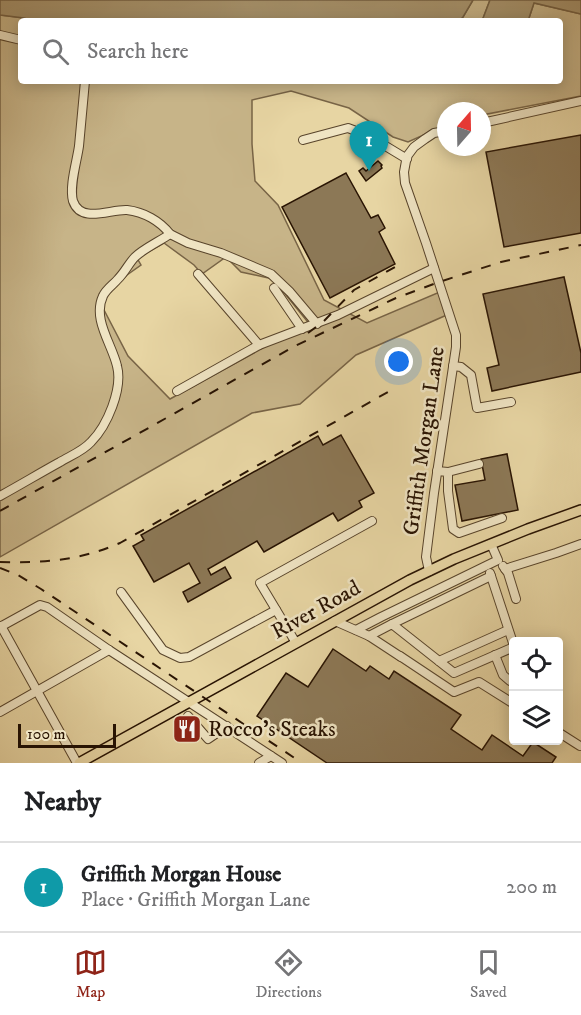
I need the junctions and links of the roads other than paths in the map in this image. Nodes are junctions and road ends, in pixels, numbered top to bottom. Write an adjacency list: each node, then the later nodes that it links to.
1 (0, 35): 2 (street)
2 (18, 39)
3 (85, 84): 9 (street)
4 (581, 101): 5 (street)
5 (491, 121)
6 (437, 132): 8 (street)
7 (303, 140): 8 (street)
8 (407, 159): 10 (street, Griffith Morgan Lane)
9 (170, 234): 13 (street); 21 (street)
10 (434, 268): 13 (street); 15 (street, Griffith Morgan Lane)
11 (198, 274): 14 (street)
12 (274, 288): 13 (street)
13 (309, 326): 14 (street)
14 (259, 345): 16 (street)
15 (453, 366): 17 (street); 19 (street, Griffith Morgan Lane)
16 (177, 391)
17 (511, 402)
18 (479, 464): 20 (street)
19 (437, 471): 20 (street); 30 (street, Griffith Morgan Lane)
20 (448, 472): 23 (street)
21 (0, 496)
22 (581, 510): 25 (main road, River Road)
23 (502, 518)
24 (372, 521): 34 (street)
25 (491, 544): 27 (street); 30 (main road, River Road)
26 (581, 544): 29 (street)
27 (498, 560): 28 (street); 29 (street)
28 (487, 566): 31 (street); 38 (street)
29 (505, 569): 33 (street)
30 (429, 571): 35 (main road, River Road)
31 (491, 576): 36 (street); 39 (street)
32 (121, 592): 34 (street)
33 (516, 599)
34 (276, 610): 42 (street)
35 (335, 621): 38 (street); 42 (main road, River Road)
36 (392, 624): 40 (street); 46 (street)
37 (1, 626): 44 (street); 48 (street)
38 (356, 630): 40 (street)
39 (508, 630): 41 (street); 46 (street)
40 (369, 636): 49 (street)
41 (510, 637)
42 (296, 643): 50 (main road, River Road)
43 (509, 649): 45 (street)
44 (109, 650): 48 (street); 50 (street)
45 (495, 655): 46 (street); 47 (street)
46 (439, 661)
47 (509, 680)
48 (36, 691): 51 (street); 57 (street)
49 (509, 701)
50 (190, 702): 53 (street); 57 (main road, River Road)
51 (0, 712)
52 (188, 716): 53 (street)
53 (226, 726): 56 (street)
54 (563, 735): 55 (street)
55 (580, 746)
56 (271, 756): 58 (street); 59 (street)
57 (78, 763)
58 (259, 763)
59 (282, 763)

